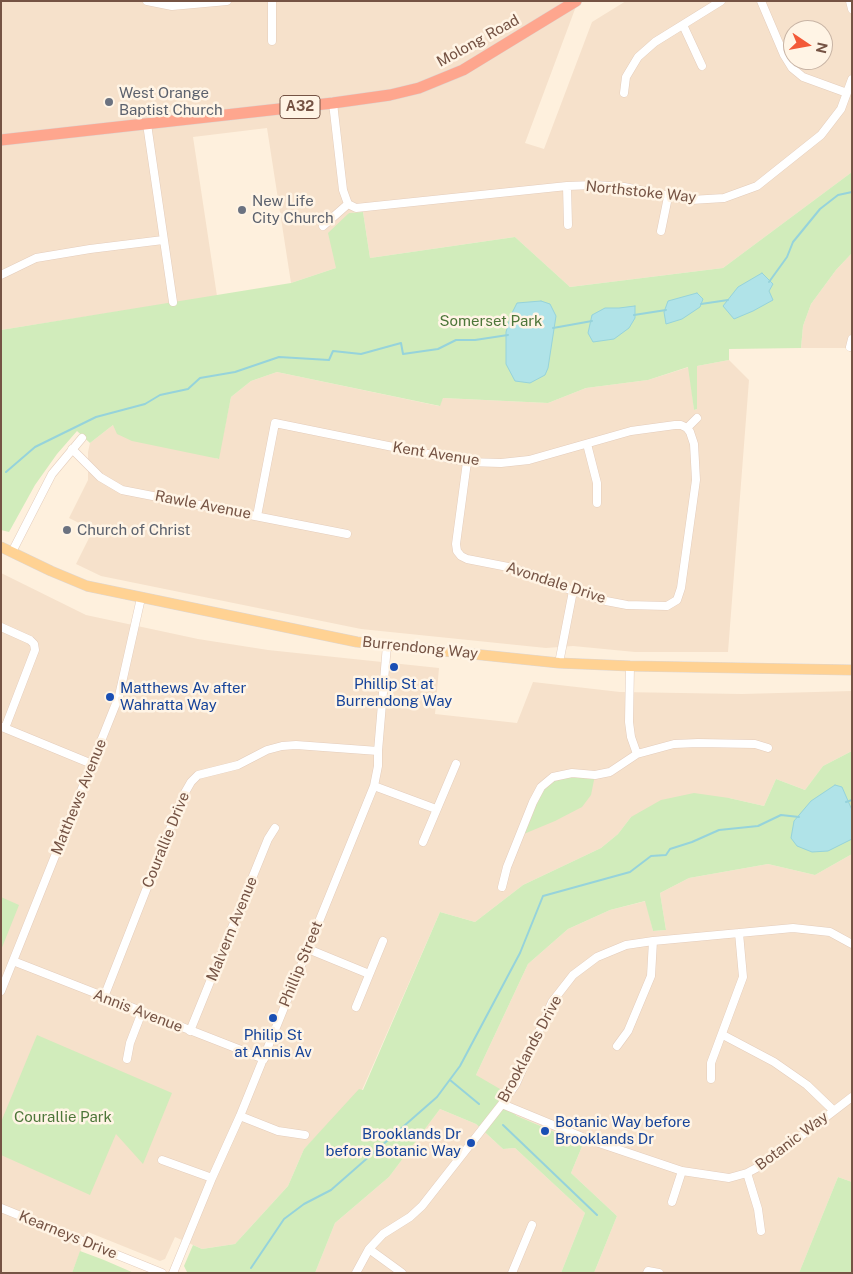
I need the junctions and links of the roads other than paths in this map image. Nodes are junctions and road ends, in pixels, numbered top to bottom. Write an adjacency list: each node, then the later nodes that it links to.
1 (227, 1): 7 (street)
2 (272, 1): 10 (street)
3 (576, 1): 15 (highway, Molong Road / A32)
4 (721, 1): 9 (street)
5 (761, 1): 14 (street)
6 (850, 1): 8 (street)
7 (150, 2)
8 (852, 9)
9 (683, 25): 11 (street); 13 (street)
10 (272, 41)
11 (702, 66)
12 (852, 79): 14 (street, Northstoke Way)
13 (624, 93)
14 (847, 93): 19 (street, Northstoke Way)
15 (333, 104): 16 (highway, Molong Road / A32); 20 (street)
16 (147, 124): 17 (highway, Molong Road / A32); 24 (street)
17 (1, 140)
18 (567, 186): 19 (street, Northstoke Way); 20 (street, Northstoke Way); 21 (street)
19 (668, 197): 23 (street)
20 (348, 204): 22 (street)
21 (568, 225)
22 (324, 226)
23 (661, 231)
24 (163, 240): 25 (street); 26 (street)
25 (1, 276)
26 (173, 302)
27 (697, 418): 28 (street)
28 (687, 428): 30 (street, Kent Avenue); 38 (street, Avondale Drive)
29 (82, 438): 31 (street)
30 (586, 444): 32 (street, Kent Avenue); 33 (street)
31 (72, 449): 34 (street, Rawle Avenue); 37 (street)
32 (467, 462): 34 (street, Kent Avenue); 38 (street, Avondale Drive)
33 (597, 503)
34 (257, 516): 35 (street, Rawle Avenue)
35 (347, 534)
36 (1, 546): 37 (main road, Burrendong Way)
37 (12, 552): 39 (main road, Burrendong Way)
38 (573, 591): 42 (street)
39 (141, 598): 41 (main road, Burrendong Way); 49 (street, Matthews Avenue)
40 (1, 626): 45 (street)
41 (387, 645): 42 (main road, Burrendong Way); 47 (street, Phillip Street)
42 (559, 663): 43 (main road, Burrendong Way)
43 (630, 666): 44 (main road, Burrendong Way); 48 (street)
44 (852, 670)
45 (3, 727): 49 (street)
46 (768, 748): 48 (street)
47 (378, 750): 51 (street, Phillip Street); 64 (street, Courallie Drive)
48 (637, 754): 55 (street)
49 (92, 764): 61 (street, Matthews Avenue)
50 (456, 764): 52 (street)
51 (374, 786): 52 (street); 60 (street, Phillip Street)
52 (436, 809): 54 (street)
53 (275, 828): 67 (street, Malvern Avenue)
54 (423, 842)
55 (502, 887)
56 (739, 933): 58 (street, Brooklands Drive); 59 (street, Brooklands Drive); 68 (street)
57 (383, 941): 62 (street)
58 (653, 941): 69 (street); 74 (street, Brooklands Drive)
59 (852, 944)
60 (308, 949): 62 (street); 71 (street, Phillip Street)
61 (13, 961): 63 (street, Matthews Avenue); 64 (street, Annis Avenue)
62 (369, 974): 65 (street)
63 (1, 991)
64 (104, 997): 66 (street, Annis Avenue)
65 (356, 1007)
66 (142, 1012): 67 (street, Annis Avenue); 70 (street)
67 (190, 1031): 71 (street, Annis Avenue)
68 (723, 1035): 72 (street); 75 (street)
69 (617, 1046)
70 (127, 1059)
71 (264, 1059): 76 (street, Phillip Street)
72 (711, 1079)
73 (852, 1098): 75 (street, Botanic Way)
74 (502, 1104): 79 (street, Botanic Way); 86 (street, Brooklands Drive)
75 (833, 1110): 80 (street, Botanic Way)
76 (240, 1116): 77 (street); 81 (street, Phillip Street)
77 (305, 1135)
78 (162, 1160): 81 (street)
79 (682, 1171): 80 (street, Botanic Way); 82 (street)
80 (747, 1173): 85 (street)
81 (212, 1178): 88 (street, Phillip Street)
82 (672, 1202)
83 (1, 1208): 87 (street, Kearneys Drive)
84 (532, 1225): 91 (street)
85 (761, 1231)
86 (369, 1249): 89 (street, Brooklands Drive); 90 (street)
87 (162, 1273)
88 (173, 1273)
89 (356, 1273)
90 (402, 1273)
91 (512, 1273)
92 (647, 1273): 93 (street)
93 (659, 1273)

